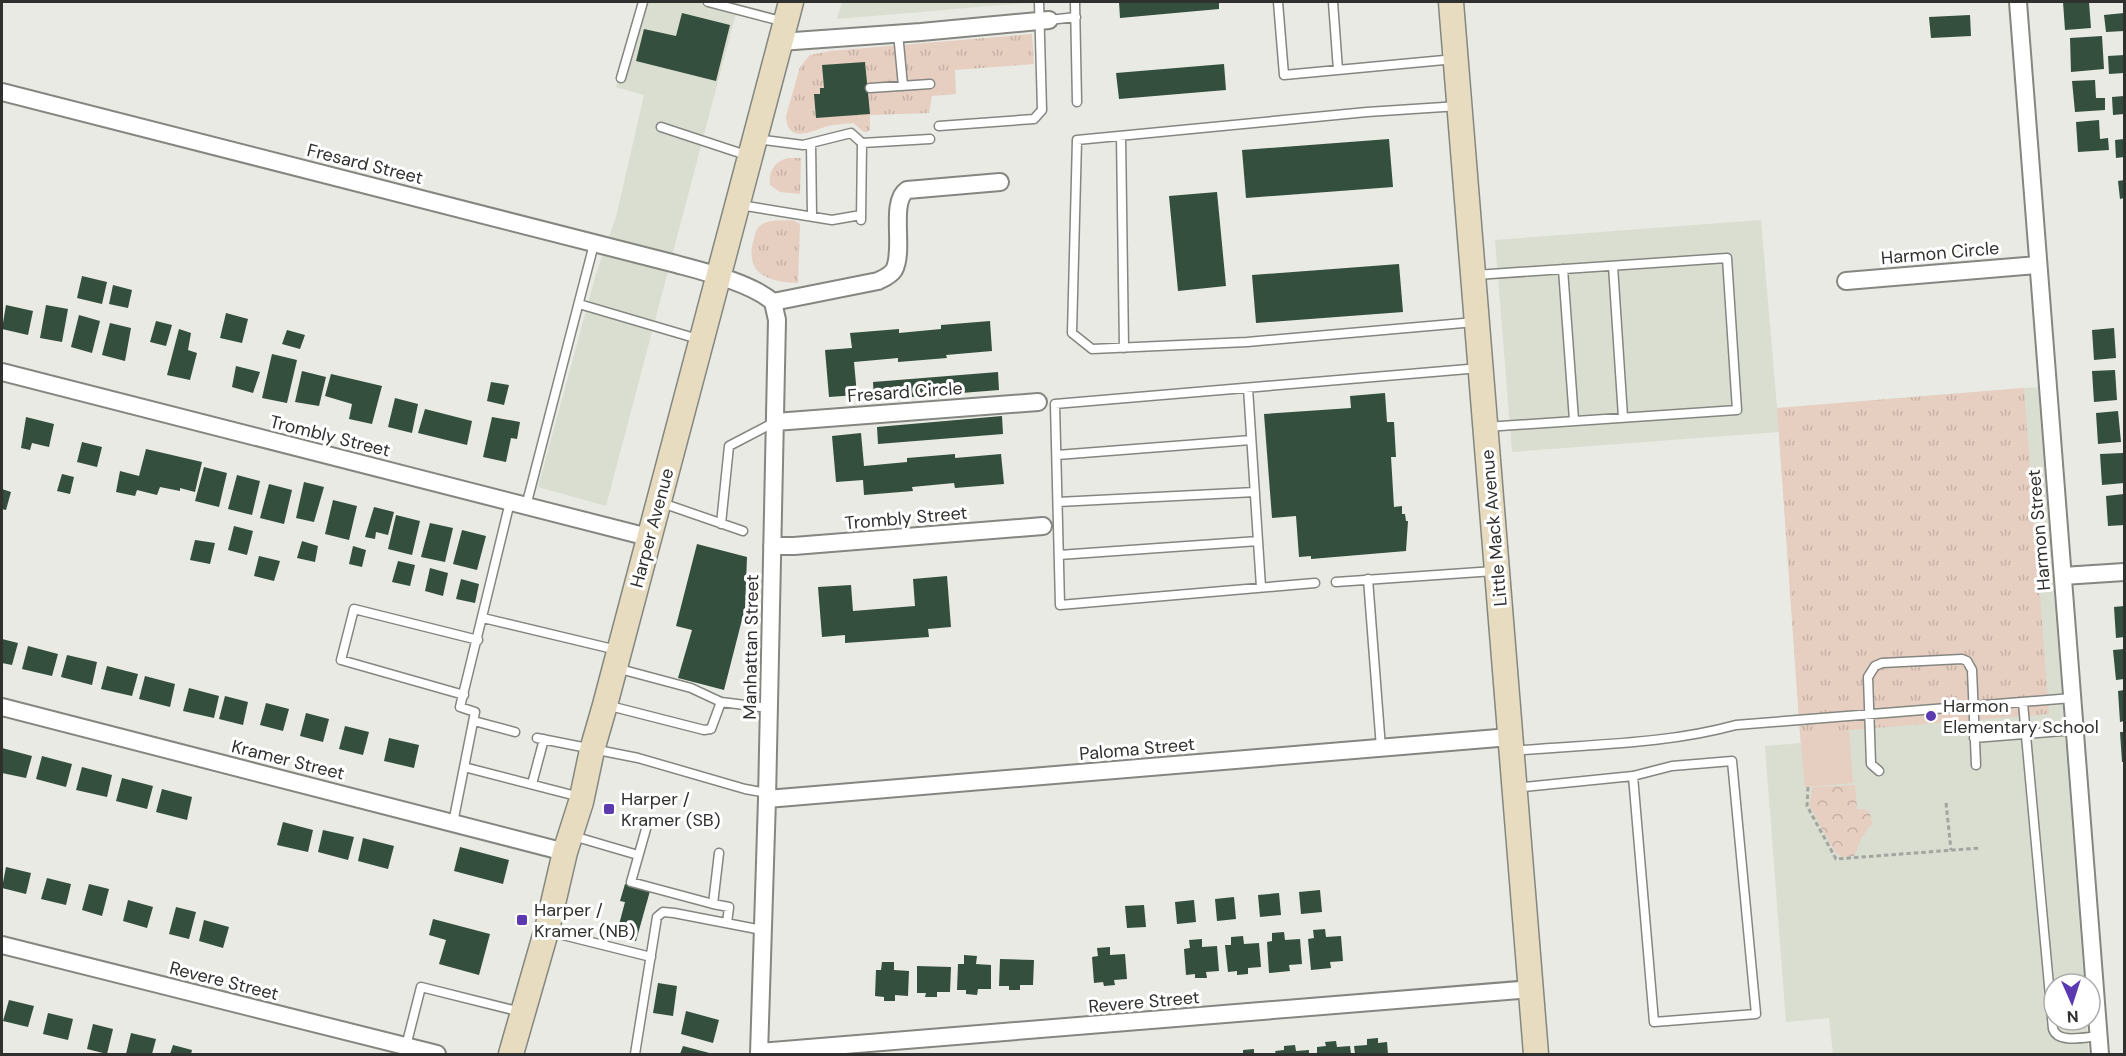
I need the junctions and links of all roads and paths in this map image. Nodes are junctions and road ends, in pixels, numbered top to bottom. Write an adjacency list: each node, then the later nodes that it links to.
1 (643, 2): 15 (lane)
2 (708, 2): 11 (lane)
3 (1039, 2): 10 (lane)
4 (1076, 2): 9 (lane)
5 (1278, 2): 14 (lane)
6 (1333, 2): 14 (lane)
7 (1451, 2): 13 (main road, Little Mack Avenue)
8 (2018, 2): 33 (street, Harmon Street)
9 (1076, 17): 10 (lane); 20 (lane)
10 (1043, 20): 12 (street); 22 (lane)
11 (786, 22): 12 (street); 28 (main road, Harper Avenue)
12 (898, 33): 17 (lane)
13 (1456, 59): 14 (lane); 21 (main road, Little Mack Avenue)
14 (1338, 70)
15 (621, 78)
16 (930, 84): 17 (lane)
17 (903, 86): 18 (lane)
18 (870, 88)
19 (2, 92): 32 (street, Fresard Street)
20 (1077, 102)
21 (1459, 106): 24 (lane); 36 (main road, Little Mack Avenue)
22 (939, 126)
23 (661, 127): 28 (lane)
24 (1121, 136): 43 (lane); 43 (lane)
25 (930, 139): 27 (lane)
26 (811, 143): 27 (lane); 28 (lane); 31 (lane)
27 (862, 143): 31 (lane)
28 (752, 148): 30 (main road, Harper Avenue)
29 (1000, 182): 39 (street)
30 (737, 205): 31 (lane); 37 (main road, Harper Avenue)
31 (812, 216)
32 (594, 244): 37 (street, Fresard Street); 40 (lane)
33 (2038, 265): 38 (street, Harmon Circle); 67 (street, Harmon Street)
34 (1613, 266): 35 (lane); 48 (lane); 48 (lane)
35 (1563, 269): 36 (lane); 49 (lane)
36 (1473, 275): 41 (main road, Little Mack Avenue)
37 (718, 276): 39 (street); 42 (main road, Harper Avenue)
38 (1846, 281)
39 (773, 302): 50 (street, Manhattan Street)
40 (579, 304): 42 (lane); 57 (lane)
41 (1477, 321): 43 (lane); 44 (main road, Little Mack Avenue)
42 (702, 340): 55 (main road, Harper Avenue)
43 (1124, 348)
44 (1480, 368): 46 (lane); 51 (main road, Little Mack Avenue)
45 (2, 372): 57 (street, Trombly Street)
46 (1248, 388): 47 (lane); 52 (lane)
47 (1047, 403): 50 (street, Fresard Circle); 53 (lane)
48 (1623, 417): 49 (lane)
49 (1574, 420): 51 (lane)
50 (775, 422): 58 (lane); 63 (street, Manhattan Street)
51 (1485, 427): 65 (main road, Little Mack Avenue)
52 (1251, 440): 53 (lane); 54 (lane)
53 (1057, 455): 56 (lane)
54 (1254, 492): 56 (lane); 62 (lane)
55 (658, 502): 58 (lane); 61 (main road, Harper Avenue)
56 (1058, 502): 64 (lane)
57 (518, 504): 61 (street, Trombly Street); 72 (lane)
58 (721, 524): 60 (lane)
59 (1042, 526): 63 (street, Trombly Street)
60 (743, 531)
61 (648, 537): 74 (main road, Harper Avenue)
62 (1258, 541): 64 (lane); 71 (lane)
63 (772, 546): 82 (street, Manhattan Street)
64 (1059, 555): 71 (lane)
65 (1497, 571): 68 (lane); 89 (main road, Little Mack Avenue)
66 (2124, 572): 67 (street)
67 (2062, 576): 76 (street, Harmon Street)
68 (1368, 579): 69 (lane); 90 (lane)
69 (1336, 582)
70 (1315, 583): 71 (lane)
71 (1261, 587)
72 (483, 618): 73 (lane); 74 (lane)
73 (478, 640): 75 (lane); 75 (lane)
74 (617, 659): 77 (lane); 79 (main road, Harper Avenue)
75 (464, 694): 84 (lane)
76 (2073, 698): 78 (lane); 85 (street, Harmon Street)
77 (721, 702): 79 (lane); 82 (lane)
78 (2023, 703): 81 (lane); 87 (lane)
79 (605, 705): 91 (main road, Harper Avenue)
80 (2, 707): 102 (street, Kramer Street)
81 (1973, 707): 83 (lane); 83 (lane); 88 (lane)
82 (769, 708): 99 (street, Manhattan Street)
83 (1870, 715): 89 (lane); 94 (lane)
84 (474, 721): 86 (lane); 93 (lane)
85 (2075, 730): 87 (lane); 117 (street, Harmon Street)
86 (515, 732)
87 (2025, 734): 88 (lane); 117 (lane)
88 (1974, 738): 92 (lane)
89 (1511, 744): 90 (street, Paloma Street); 98 (main road, Little Mack Avenue)
90 (1381, 749): 99 (street, Paloma Street)
91 (592, 750): 96 (lane); 99 (lane); 100 (main road, Harper Avenue)
92 (1976, 765)
93 (464, 767): 96 (lane); 102 (lane)
94 (1879, 771)
95 (1634, 776): 95 (lane); 98 (lane)
96 (532, 784): 100 (lane)
97 (1808, 787): 106 (path)
98 (1515, 788): 115 (main road, Little Mack Avenue)
99 (767, 796): 111 (street, Manhattan Street)
100 (582, 798): 104 (main road, Harper Avenue)
101 (1946, 803): 106 (path)
102 (453, 822): 104 (street, Kramer Street)
103 (646, 829): 108 (lane)
104 (568, 844): 108 (lane); 112 (main road, Harper Avenue)
105 (1980, 848): 106 (path)
106 (1951, 850)
107 (719, 853): 109 (lane)
108 (638, 855): 109 (lane)
109 (713, 904): 110 (lane)
110 (727, 923): 111 (lane); 114 (lane)
111 (762, 930): 119 (street, Manhattan Street)
112 (546, 931): 114 (lane); 116 (main road, Harper Avenue)
113 (2, 945): 118 (street, Revere Street)
114 (651, 957): 122 (lane)
115 (1531, 989): 119 (street, Revere Street); 123 (main road, Little Mack Avenue)
116 (523, 1012): 118 (lane); 121 (main road, Harper Avenue)
117 (2099, 1036): 124 (street, Harmon Street)
118 (405, 1051): 120 (street, Revere Street)
119 (759, 1053)
120 (437, 1054)
121 (511, 1054)
122 (635, 1054)
123 (1536, 1054)
124 (2100, 1054)

